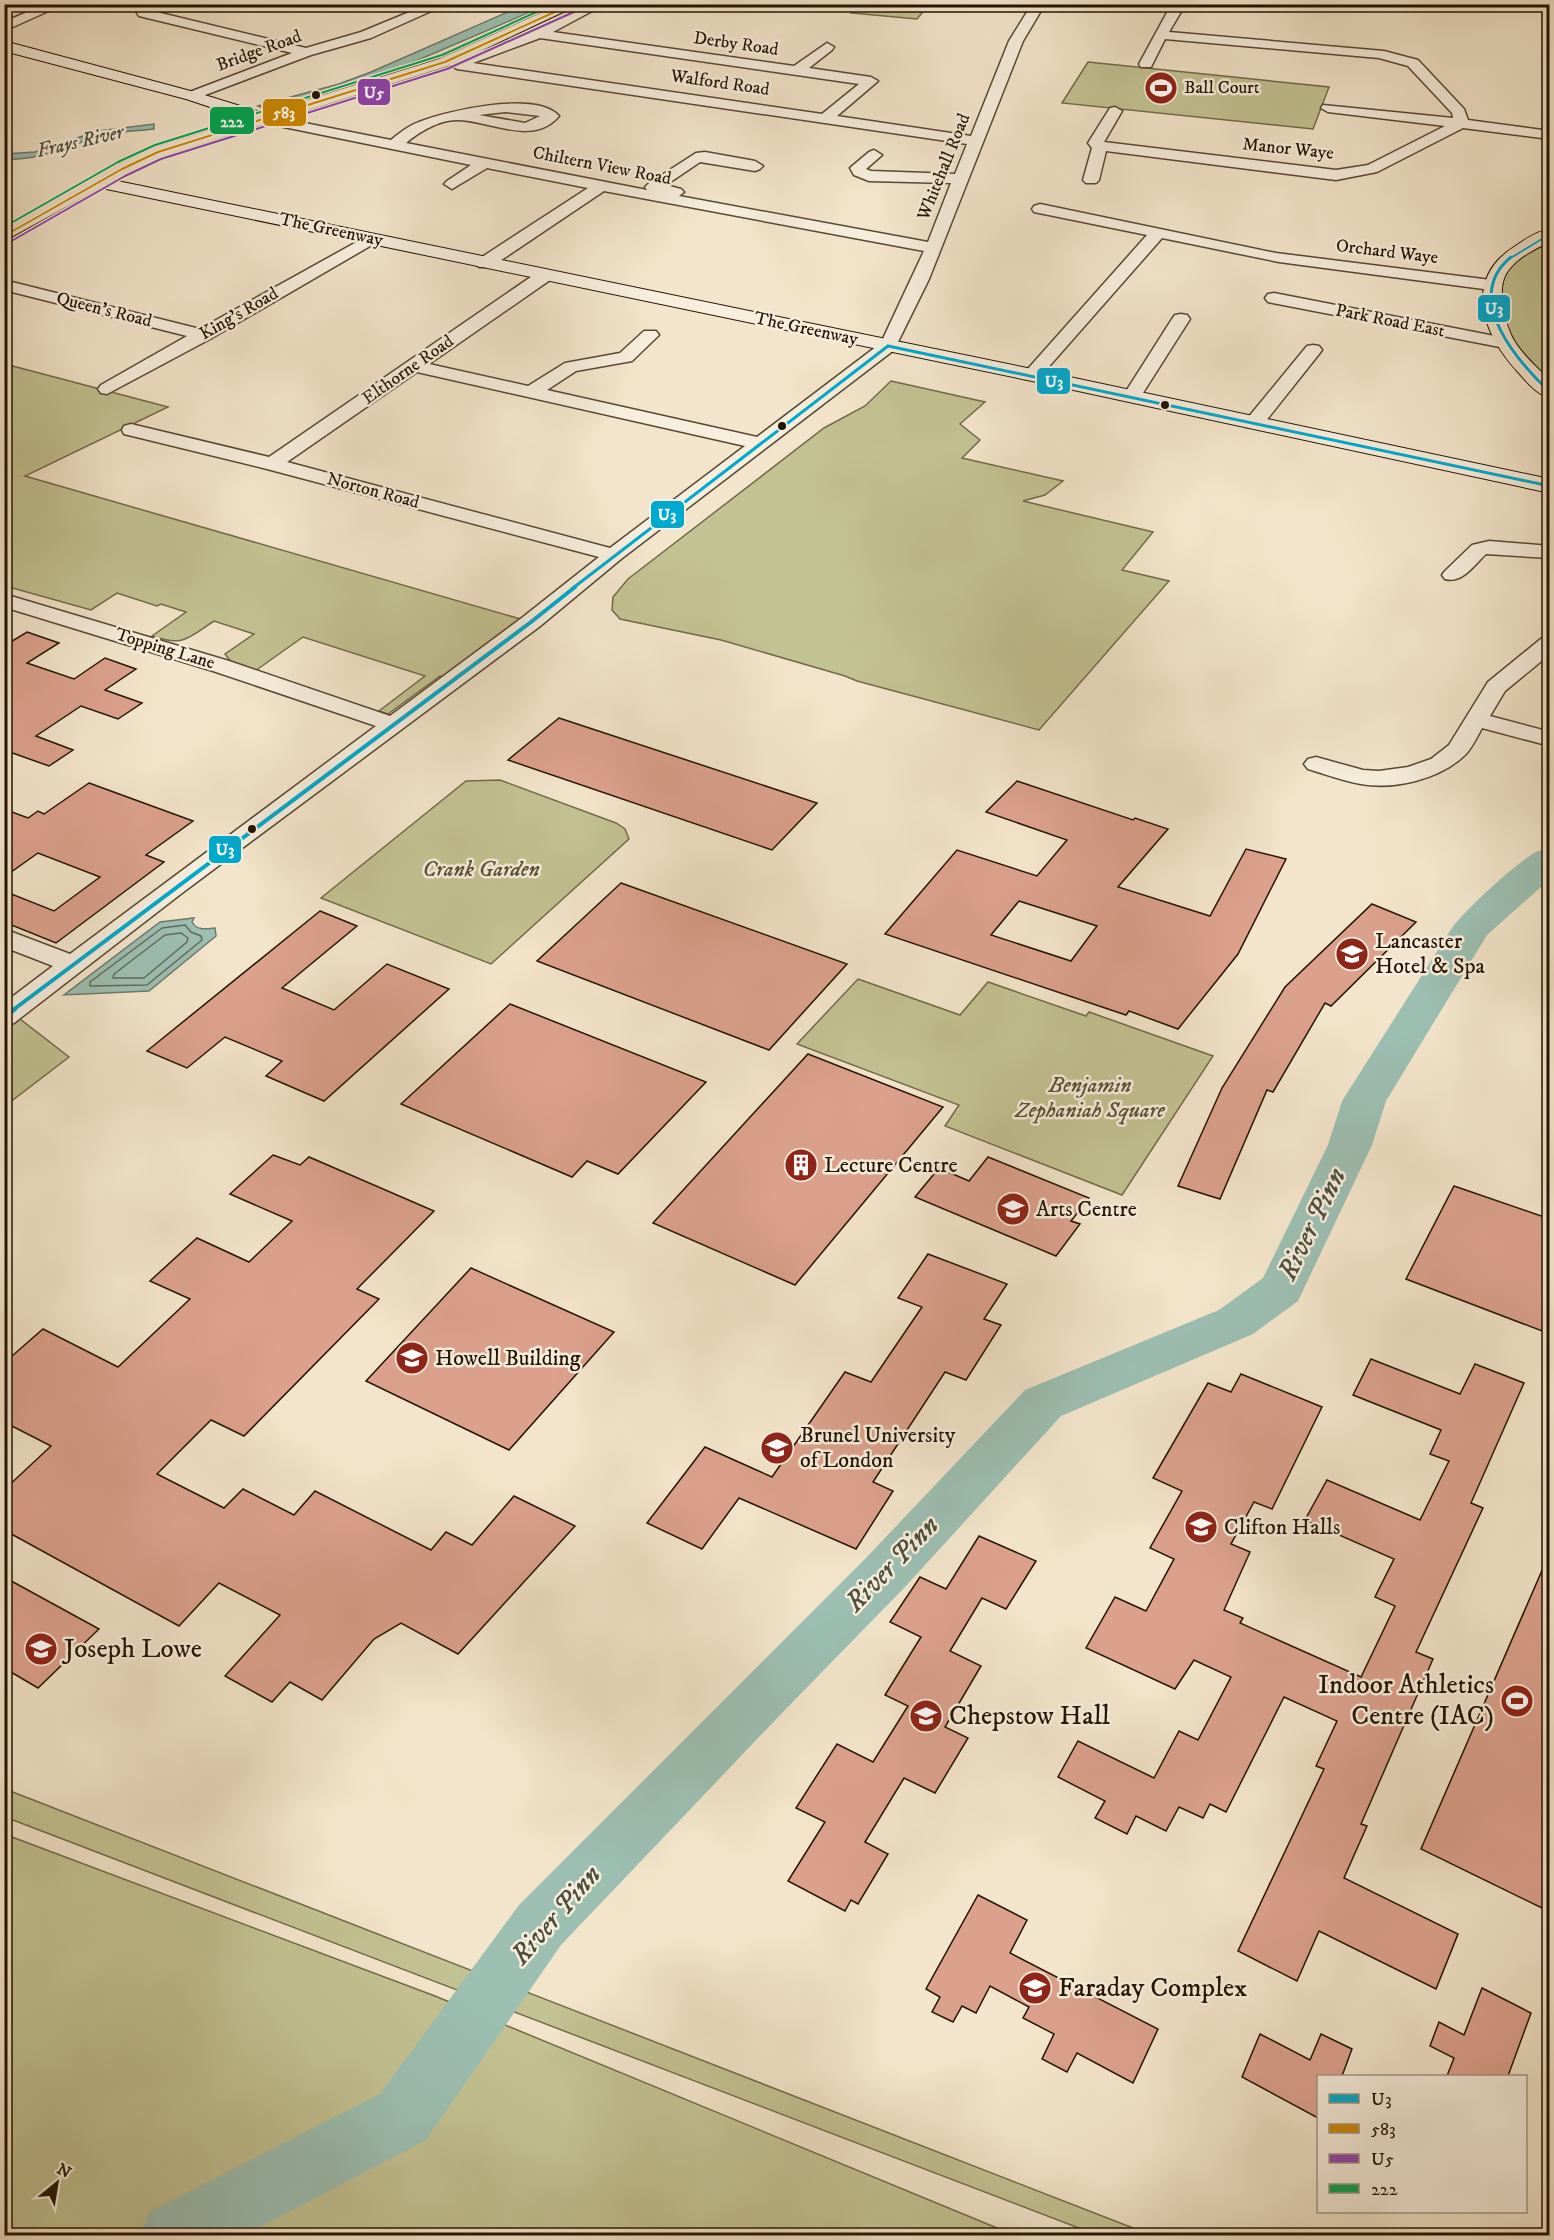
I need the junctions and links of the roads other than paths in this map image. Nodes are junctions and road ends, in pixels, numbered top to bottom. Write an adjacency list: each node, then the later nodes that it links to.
1 (58, 4): 8 (street)
2 (441, 4): 13 (street, Bridge Road)
3 (573, 4): 14 (main road)
4 (598, 4): 9 (street)
5 (1039, 4): 27 (street, Whitehall Road)
6 (1175, 10): 10 (street)
7 (144, 13): 13 (street)
8 (4, 27)
9 (539, 34): 14 (street); 16 (street, Derby Road)
10 (1160, 34): 15 (street); 23 (street)
11 (4, 46): 17 (street)
12 (827, 47): 16 (street)
13 (306, 52): 17 (street, Bridge Road)
14 (451, 63): 20 (main road); 22 (street, Walford Road)
15 (1146, 64)
16 (796, 71): 22 (street, Derby Road)
17 (192, 96): 20 (street)
18 (1328, 108): 23 (street)
19 (1115, 111): 29 (street)
20 (255, 116): 25 (street, Chiltern View Road); 35 (main road)
21 (458, 116): 21 (street); 28 (street)
22 (826, 118): 27 (street, Walford Road)
23 (1461, 123): 26 (street); 29 (street, Manor Waye)
24 (356, 125): 25 (street)
25 (335, 135): 28 (street, Chiltern View Road)
26 (1550, 135)
27 (977, 141): 33 (street, Whitehall Road)
28 (393, 146): 31 (street, Chiltern View Road)
29 (1100, 146): 34 (street)
30 (874, 155): 33 (street)
31 (483, 164): 36 (street); 37 (street, Chiltern View Road)
32 (755, 166): 38 (street)
33 (959, 179): 44 (street, Whitehall Road)
34 (1091, 180)
35 (98, 182): 40 (main road); 43 (street, The Greenway)
36 (452, 183)
37 (601, 186): 38 (street, Chiltern View Road); 45 (street)
38 (726, 209): 44 (street, Chiltern View Road)
39 (1040, 209): 41 (street, Orchard Waye)
40 (7, 232)
41 (1158, 232): 48 (street, Orchard Waye); 57 (street)
42 (1550, 234): 48 (main road)
43 (372, 239): 45 (street, The Greenway); 51 (street, King's Road)
44 (933, 248): 54 (street, Whitehall Road)
45 (485, 263): 46 (street, The Greenway)
46 (544, 276): 54 (street, The Greenway); 56 (street, Elthorne Road)
47 (4, 285): 51 (street, Queen's Road)
48 (1491, 285): 53 (main road)
49 (1275, 298): 53 (street, Park Road East)
50 (1181, 319): 61 (street)
51 (204, 335): 58 (street, King's Road)
52 (650, 335): 60 (street)
53 (1505, 343): 59 (main road)
54 (888, 346): 57 (street, The Greenway); 64 (street)
55 (1313, 350): 62 (street)
56 (415, 366): 60 (street); 65 (street, Elthorne Road)
57 (1032, 375): 61 (street, The Greenway)
58 (107, 389)
59 (1548, 390)
60 (531, 392): 64 (street)
61 (1132, 396): 62 (street, The Greenway)
62 (1254, 423): 66 (street, The Greenway)
63 (131, 430): 65 (street, Norton Road)
64 (759, 444): 68 (street)
65 (272, 464): 68 (street, Norton Road)
66 (1550, 486)
67 (1550, 552): 69 (street)
68 (614, 555): 73 (street)
69 (1452, 575)
70 (4, 600): 73 (street, Topping Lane)
71 (1550, 643): 72 (street)
72 (1476, 719): 74 (street); 75 (street)
73 (393, 724): 77 (street)
74 (1550, 739)
75 (1316, 764)
76 (4, 937): 77 (street)
77 (73, 965): 78 (street)
78 (4, 1017)

